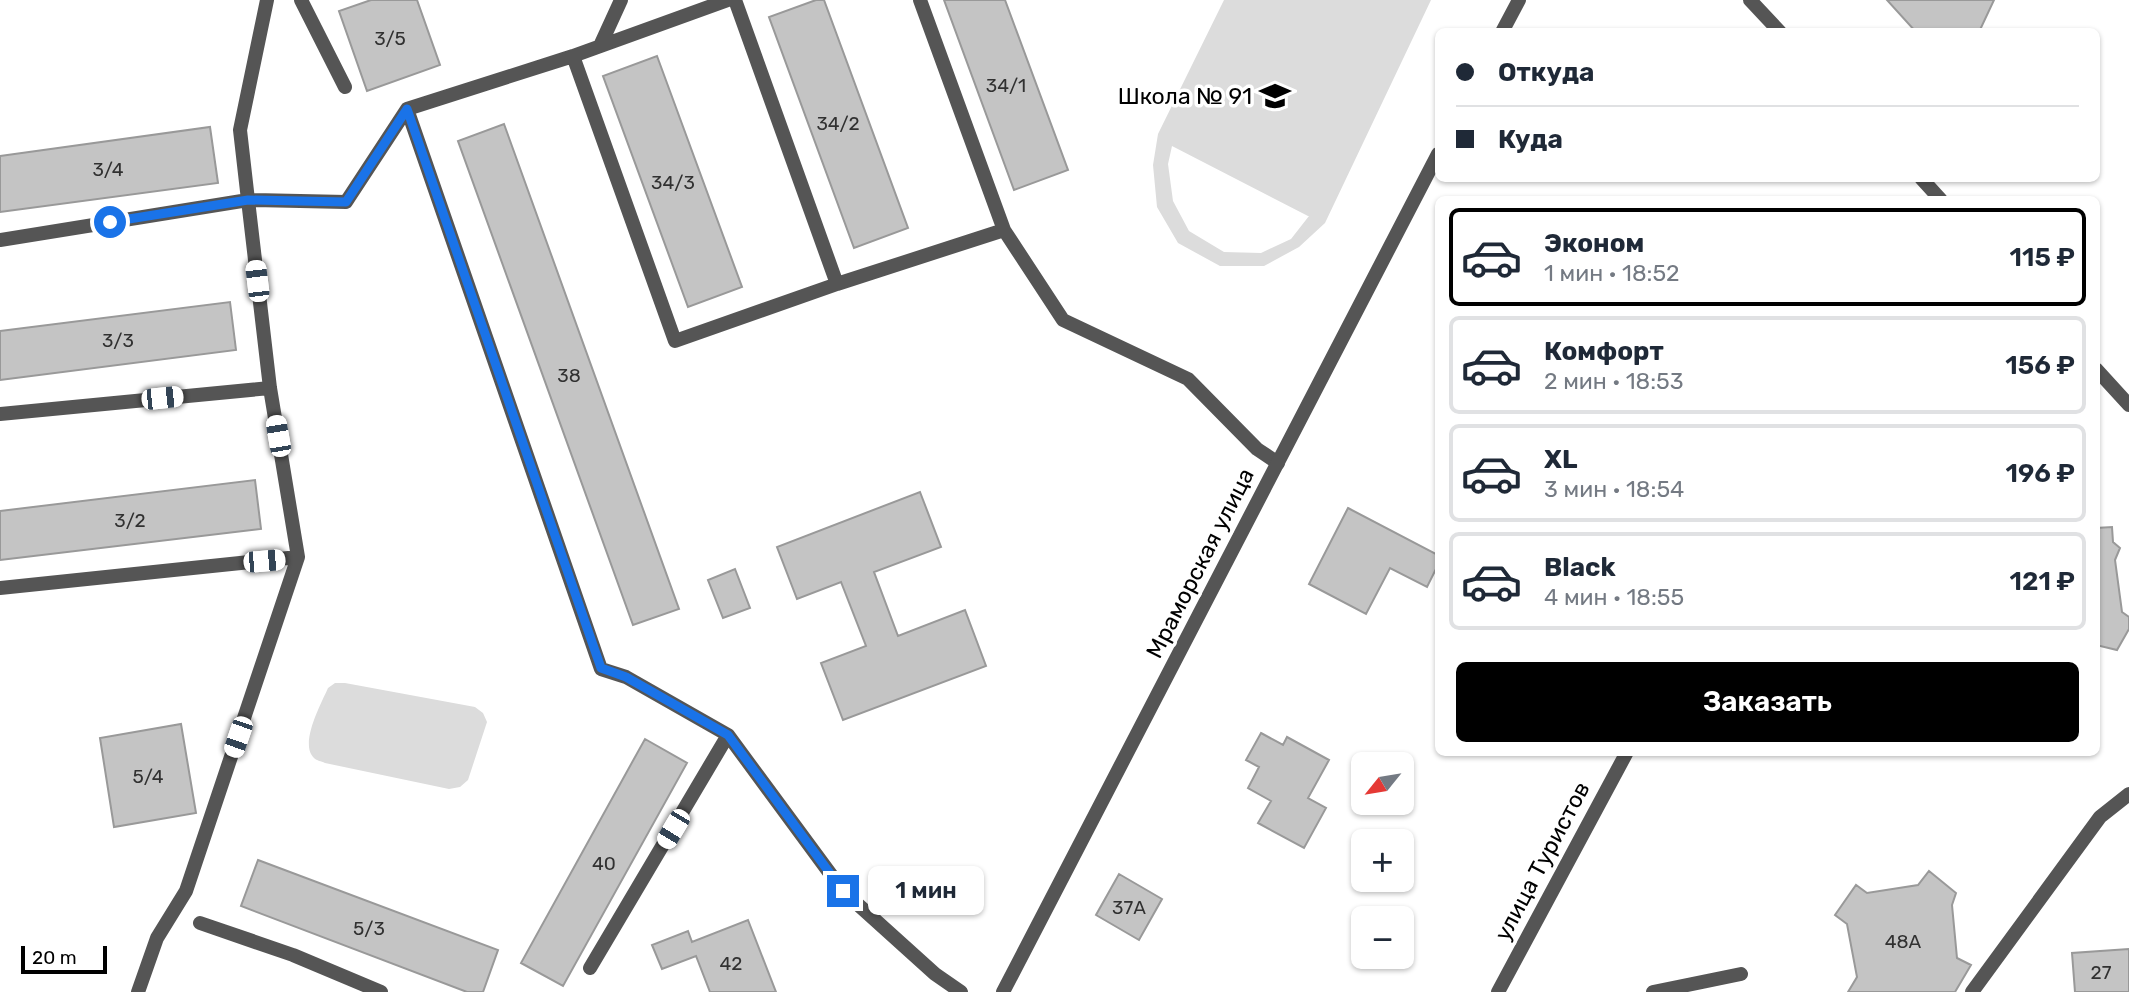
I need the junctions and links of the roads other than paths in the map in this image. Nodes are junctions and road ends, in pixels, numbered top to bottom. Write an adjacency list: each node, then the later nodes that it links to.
1 (267, 0): 18 (street)
2 (301, 0): 13 (street)
3 (621, 0): 11 (street)
4 (728, 0): 11 (street)
5 (735, 0): 21 (street)
6 (920, 0): 19 (street)
7 (1519, 0): 9 (street)
8 (1750, 0): 10 (street)
9 (1504, 28)
10 (1776, 28)
11 (600, 46): 12 (street)
12 (573, 55): 14 (street); 21 (street)
13 (345, 87)
14 (407, 109): 18 (street); 29 (street)
15 (1435, 160): 26 (street, Мраморская улица)
16 (1924, 182): 17 (street)
17 (1935, 196)
18 (248, 200): 20 (street); 23 (street)
19 (1004, 230): 21 (street); 26 (street)
20 (0, 240)
21 (837, 284)
22 (2100, 373): 24 (street)
23 (270, 388): 25 (street); 27 (street)
24 (2129, 405)
25 (0, 414)
26 (1278, 463): 38 (street, Мраморская улица)
27 (299, 558): 28 (street); 35 (street)
28 (0, 588)
29 (728, 735): 33 (street); 37 (street)
30 (1625, 756): 39 (street, улица Туристов)
31 (2129, 794): 41 (street)
32 (200, 923): 36 (street)
33 (590, 968)
34 (1741, 974): 40 (street)
35 (138, 992)
36 (381, 992)
37 (961, 992)
38 (1003, 992)
39 (1498, 992)
40 (1653, 992)
41 (1972, 992)

